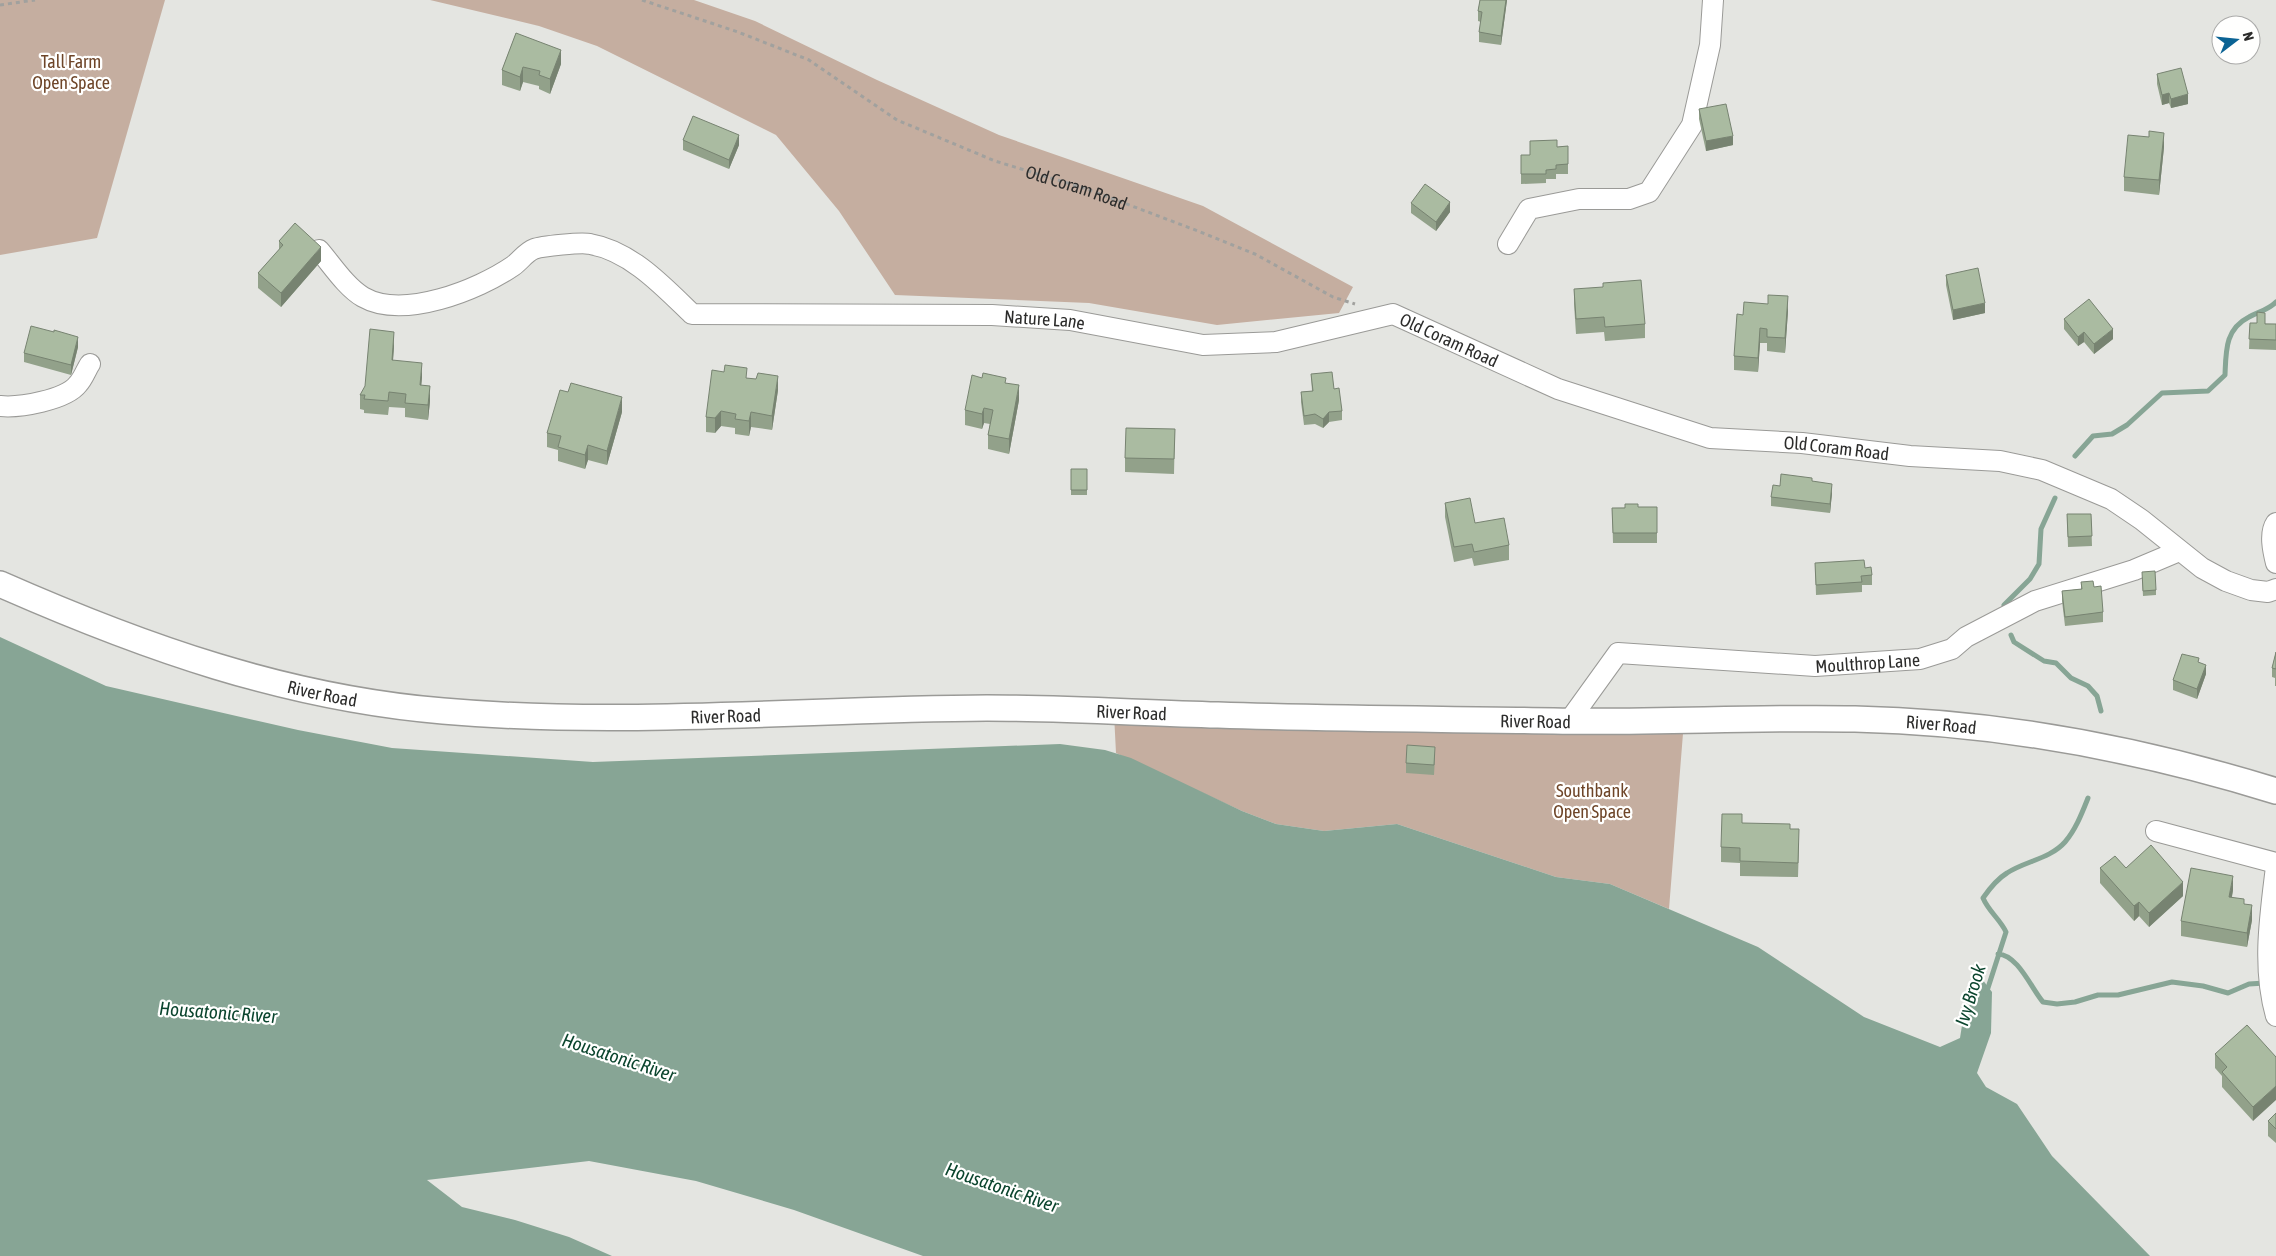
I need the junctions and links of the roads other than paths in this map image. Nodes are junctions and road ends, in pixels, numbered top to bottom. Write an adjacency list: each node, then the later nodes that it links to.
1 (1713, 0): 2 (street)
2 (1508, 244)
3 (319, 250): 4 (street, Nature Lane)
4 (1393, 314): 8 (street, Old Coram Road)
5 (90, 364): 6 (street)
6 (0, 406)
7 (2276, 522): 9 (street)
8 (2179, 551): 11 (street, Old Coram Road); 12 (street, Moulthrop Lane)
9 (2276, 563)
10 (0, 584): 12 (main road, River Road)
11 (2276, 589)
12 (1569, 721): 13 (main road, River Road)
13 (2276, 791)
14 (2156, 831): 15 (street)
15 (2276, 863)
16 (2276, 867): 17 (street)
17 (2276, 1016)

